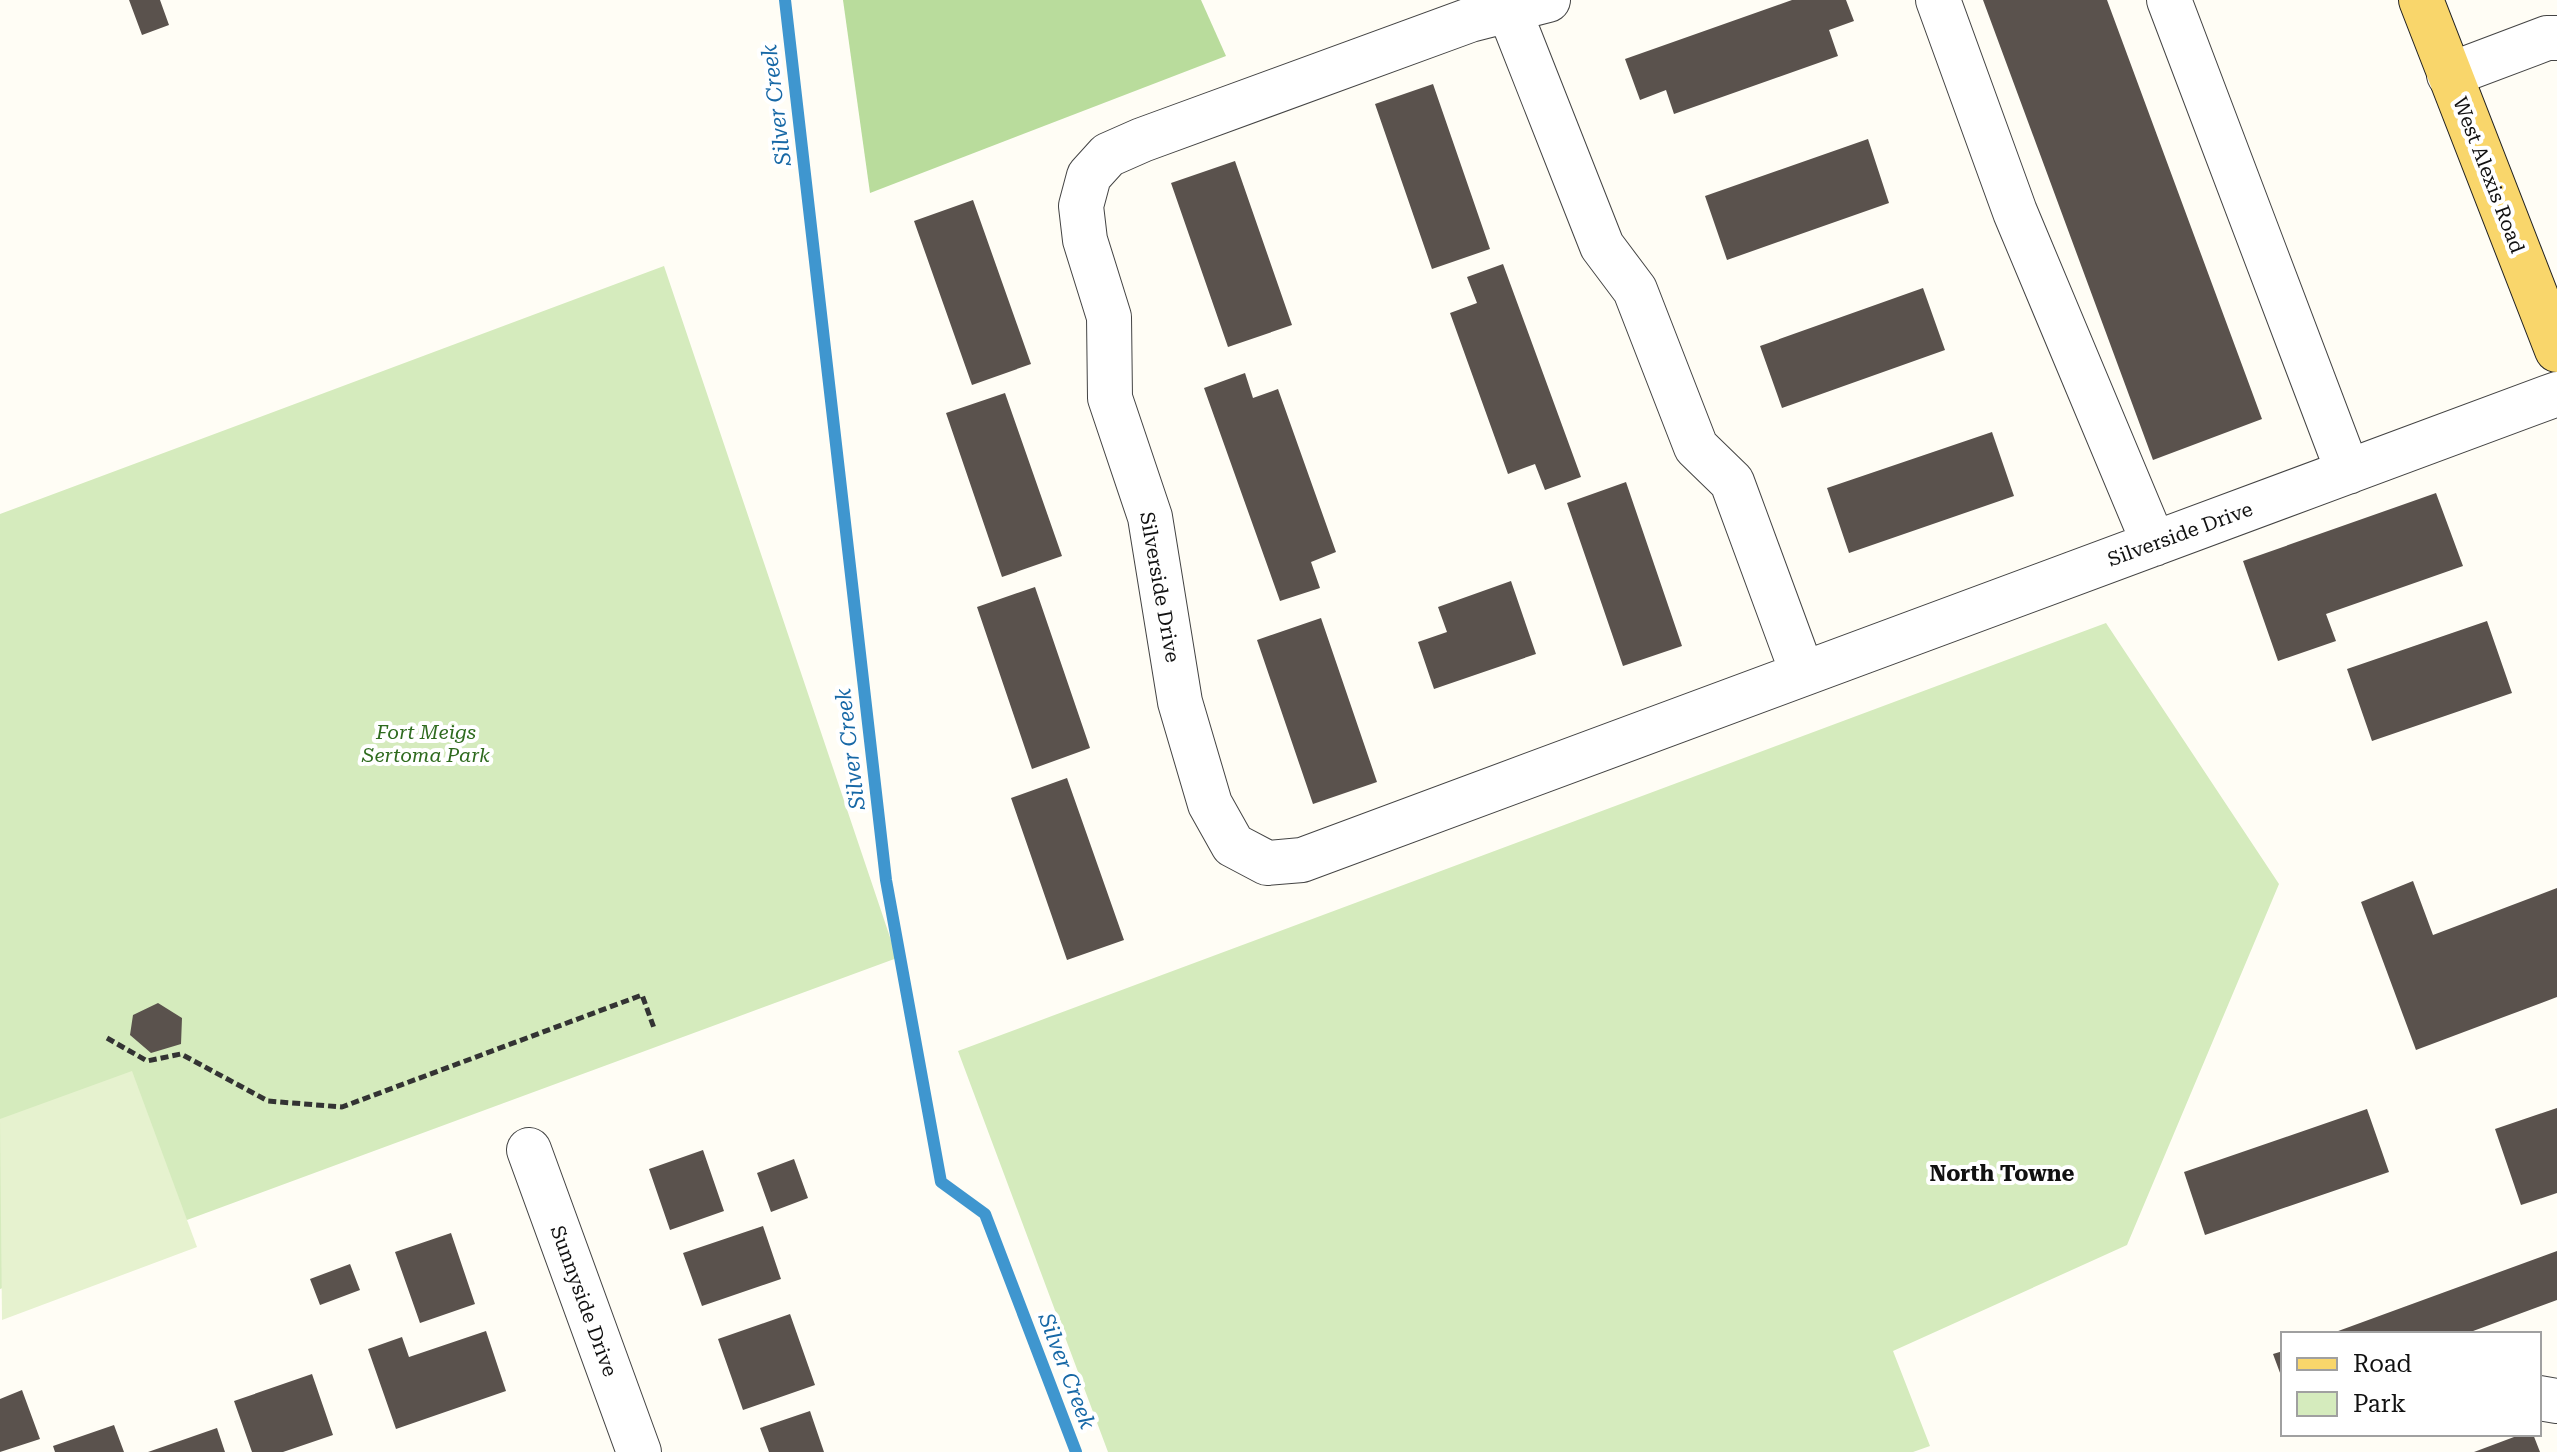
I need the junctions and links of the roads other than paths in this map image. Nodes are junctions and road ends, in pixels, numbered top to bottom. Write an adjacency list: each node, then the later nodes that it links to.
1 (1938, 0): 10 (street)
2 (2169, 0): 9 (street)
3 (2421, 0): 6 (main road, West Alexis Road)
4 (1528, 5): 11 (street, Silverside Drive); 11 (street, Silverside Drive)
5 (2557, 38): 6 (street)
6 (2449, 75): 7 (main road, West Alexis Road)
7 (2553, 326)
8 (2557, 394): 9 (street, Silverside Drive)
9 (2348, 472): 10 (street, Silverside Drive)
10 (2154, 544): 11 (street, Silverside Drive)
11 (1802, 672)
12 (529, 1150): 13 (street, Sunnyside Drive)
13 (626, 1448)

